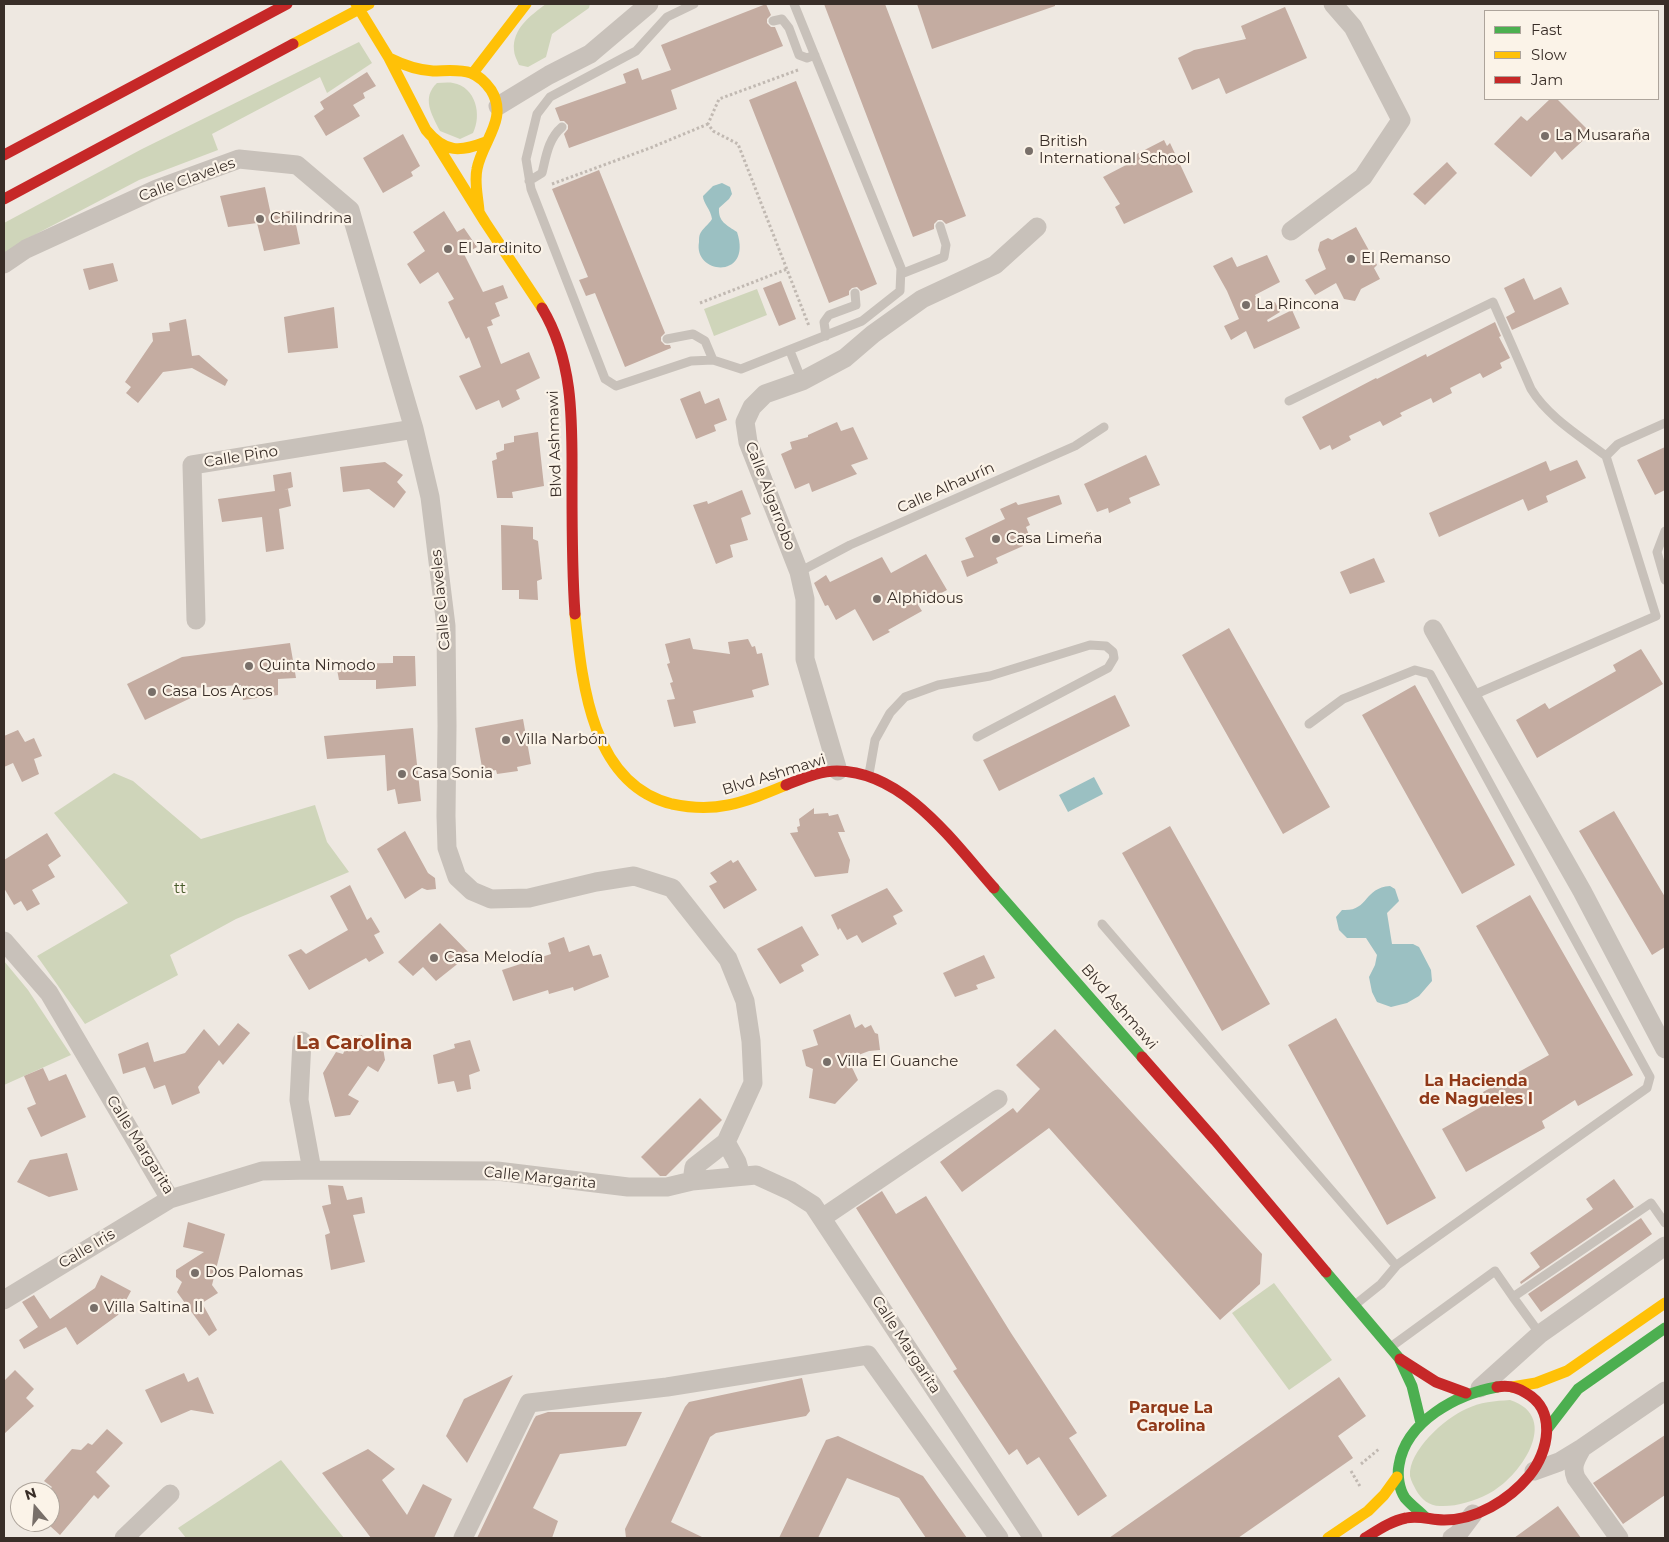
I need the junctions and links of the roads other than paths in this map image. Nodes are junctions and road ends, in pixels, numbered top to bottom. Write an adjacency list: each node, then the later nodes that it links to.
1 (287, 4): 21 (main road)
2 (356, 4): 10 (main road, Blvd Ashmawi)
3 (369, 4): 23 (main road)
4 (526, 4): 13 (main road)
5 (649, 4): 16 (street)
6 (694, 4): 22 (lane)
7 (794, 4): 11 (lane)
8 (1333, 4): 27 (street)
9 (773, 21): 11 (lane)
10 (389, 58): 12 (main road); 17 (main road, Blvd Ashmawi)
11 (817, 59): 29 (lane)
12 (447, 71): 13 (main road); 14 (main road)
13 (473, 73): 16 (main road)
14 (430, 79)
15 (421, 92): 17 (main road)
16 (498, 106): 20 (main road, Blvd Ashmawi)
17 (422, 120): 19 (main road, Blvd Ashmawi)
18 (562, 127): 22 (lane)
19 (434, 140): 20 (main road); 24 (main road, Blvd Ashmawi)
20 (486, 142): 24 (main road, Blvd Ashmawi)
21 (4, 155)
22 (530, 185): 34 (lane)
23 (4, 199)
24 (479, 214): 49 (main road, Blvd Ashmawi)
25 (940, 226): 29 (lane)
26 (1037, 226): 35 (street, Calle Algarrobo)
27 (1291, 230)
28 (4, 264): 39 (street, Calle Claveles)
29 (901, 274): 31 (lane)
30 (855, 293): 31 (lane)
31 (826, 336): 33 (lane)
32 (667, 339): 34 (lane)
33 (790, 351): 34 (lane); 35 (lane)
34 (713, 360)
35 (802, 381): 42 (street, Calle Algarrobo)
36 (1289, 401): 40 (lane)
37 (1665, 423): 40 (lane)
38 (1104, 427): 42 (lane, Calle Alhaurín)
39 (414, 429): 44 (street, Calle Pino); 56 (street, Calle Claveles)
40 (1606, 456): 46 (lane)
41 (1665, 531): 43 (lane)
42 (798, 572): 49 (street, Calle Algarrobo)
43 (1665, 580)
44 (196, 620)
45 (1433, 629): 46 (street)
46 (1471, 696): 54 (street)
47 (1309, 724): 64 (lane)
48 (977, 737): 50 (lane)
49 (838, 771): 50 (main road, Blvd Ashmawi)
50 (868, 777): 68 (main road, Blvd Ashmawi)
51 (1102, 924): 64 (lane)
52 (4, 941): 60 (street, Calle Margarita)
53 (302, 1041): 57 (street)
54 (1665, 1049)
55 (998, 1099): 61 (street)
56 (726, 1142): 58 (street); 59 (street, Calle Claveles)
57 (312, 1170): 59 (street, Calle Margarita); 60 (street, Calle Margarita)
58 (741, 1176): 59 (street, Calle Margarita); 61 (street, Calle Margarita)
59 (692, 1181)
60 (170, 1199): 66 (street, Calle Iris)
61 (822, 1218): 87 (street, Calle Margarita)
62 (1665, 1223): 65 (lane)
63 (1665, 1246): 70 (street)
64 (1397, 1265): 68 (lane)
65 (1513, 1297): 70 (lane); 71 (lane)
66 (4, 1300)
67 (1665, 1303): 73 (main road)
68 (1354, 1305): 71 (main road, Blvd Ashmawi)
69 (1665, 1328): 77 (main road)
70 (1540, 1334): 74 (street)
71 (1390, 1347): 72 (main road, Blvd Ashmawi)
72 (1399, 1358): 74 (main road, Blvd Ashmawi); 76 (main road, Blvd Ashmawi)
73 (1512, 1387): 74 (main road); 77 (main road)
74 (1473, 1391): 76 (main road)
75 (1665, 1391): 78 (street)
76 (1421, 1423): 80 (main road)
77 (1548, 1428): 79 (main road)
78 (1582, 1448): 79 (street); 91 (street)
79 (1534, 1471): 82 (main road)
80 (1397, 1477): 83 (main road); 88 (main road)
81 (170, 1494): 84 (street)
82 (1473, 1514): 83 (main road); 90 (street)
83 (1424, 1516): 89 (main road)
84 (124, 1538)
85 (463, 1538): 86 (street)
86 (998, 1538)
87 (1033, 1538)
88 (1328, 1538)
89 (1365, 1538)
90 (1452, 1538)
91 (1619, 1538)

